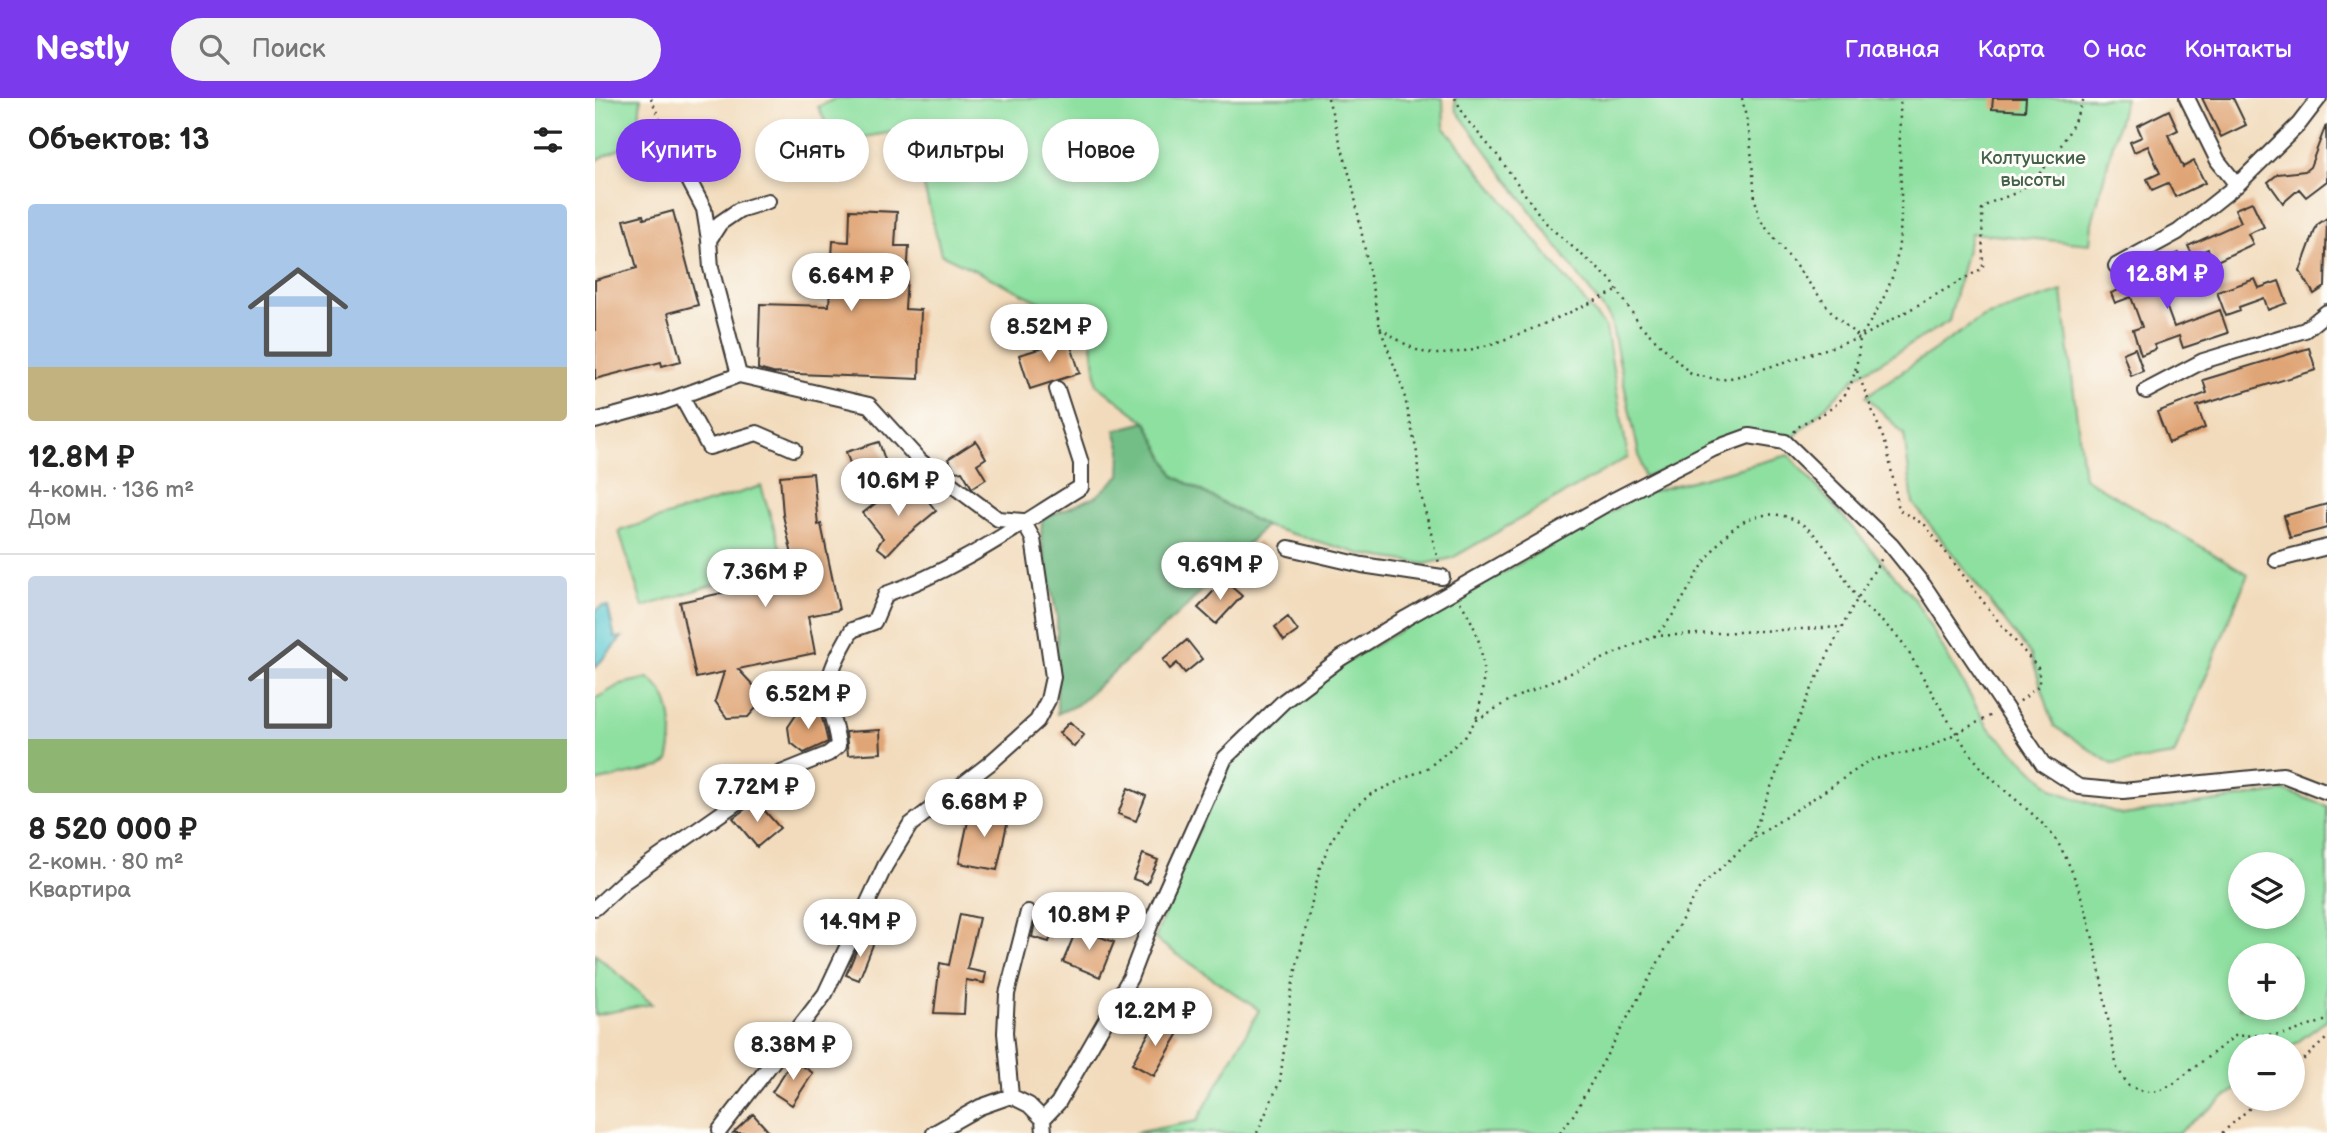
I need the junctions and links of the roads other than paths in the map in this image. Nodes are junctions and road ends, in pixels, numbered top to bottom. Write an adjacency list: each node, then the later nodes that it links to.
1 (2187, 98): 4 (street)
2 (2319, 98): 4 (street)
3 (690, 182): 6 (street)
4 (2237, 186): 7 (street)
5 (768, 201): 6 (street)
6 (709, 240): 9 (street)
7 (2116, 267)
8 (2327, 312): 11 (street)
9 (739, 375): 12 (street); 15 (street)
10 (1057, 389): 15 (street)
11 (2146, 391)
12 (681, 396): 13 (street); 14 (street)
13 (595, 421)
14 (794, 449)
15 (1023, 521): 21 (street); 25 (street)
16 (2327, 547): 18 (street)
17 (1289, 548): 19 (street)
18 (2276, 560)
19 (1442, 577)
20 (2327, 792): 24 (street)
21 (595, 908)
22 (1028, 912): 23 (street)
23 (1011, 1096): 24 (street); 26 (street)
24 (1044, 1126)
25 (720, 1132)
26 (934, 1133)

